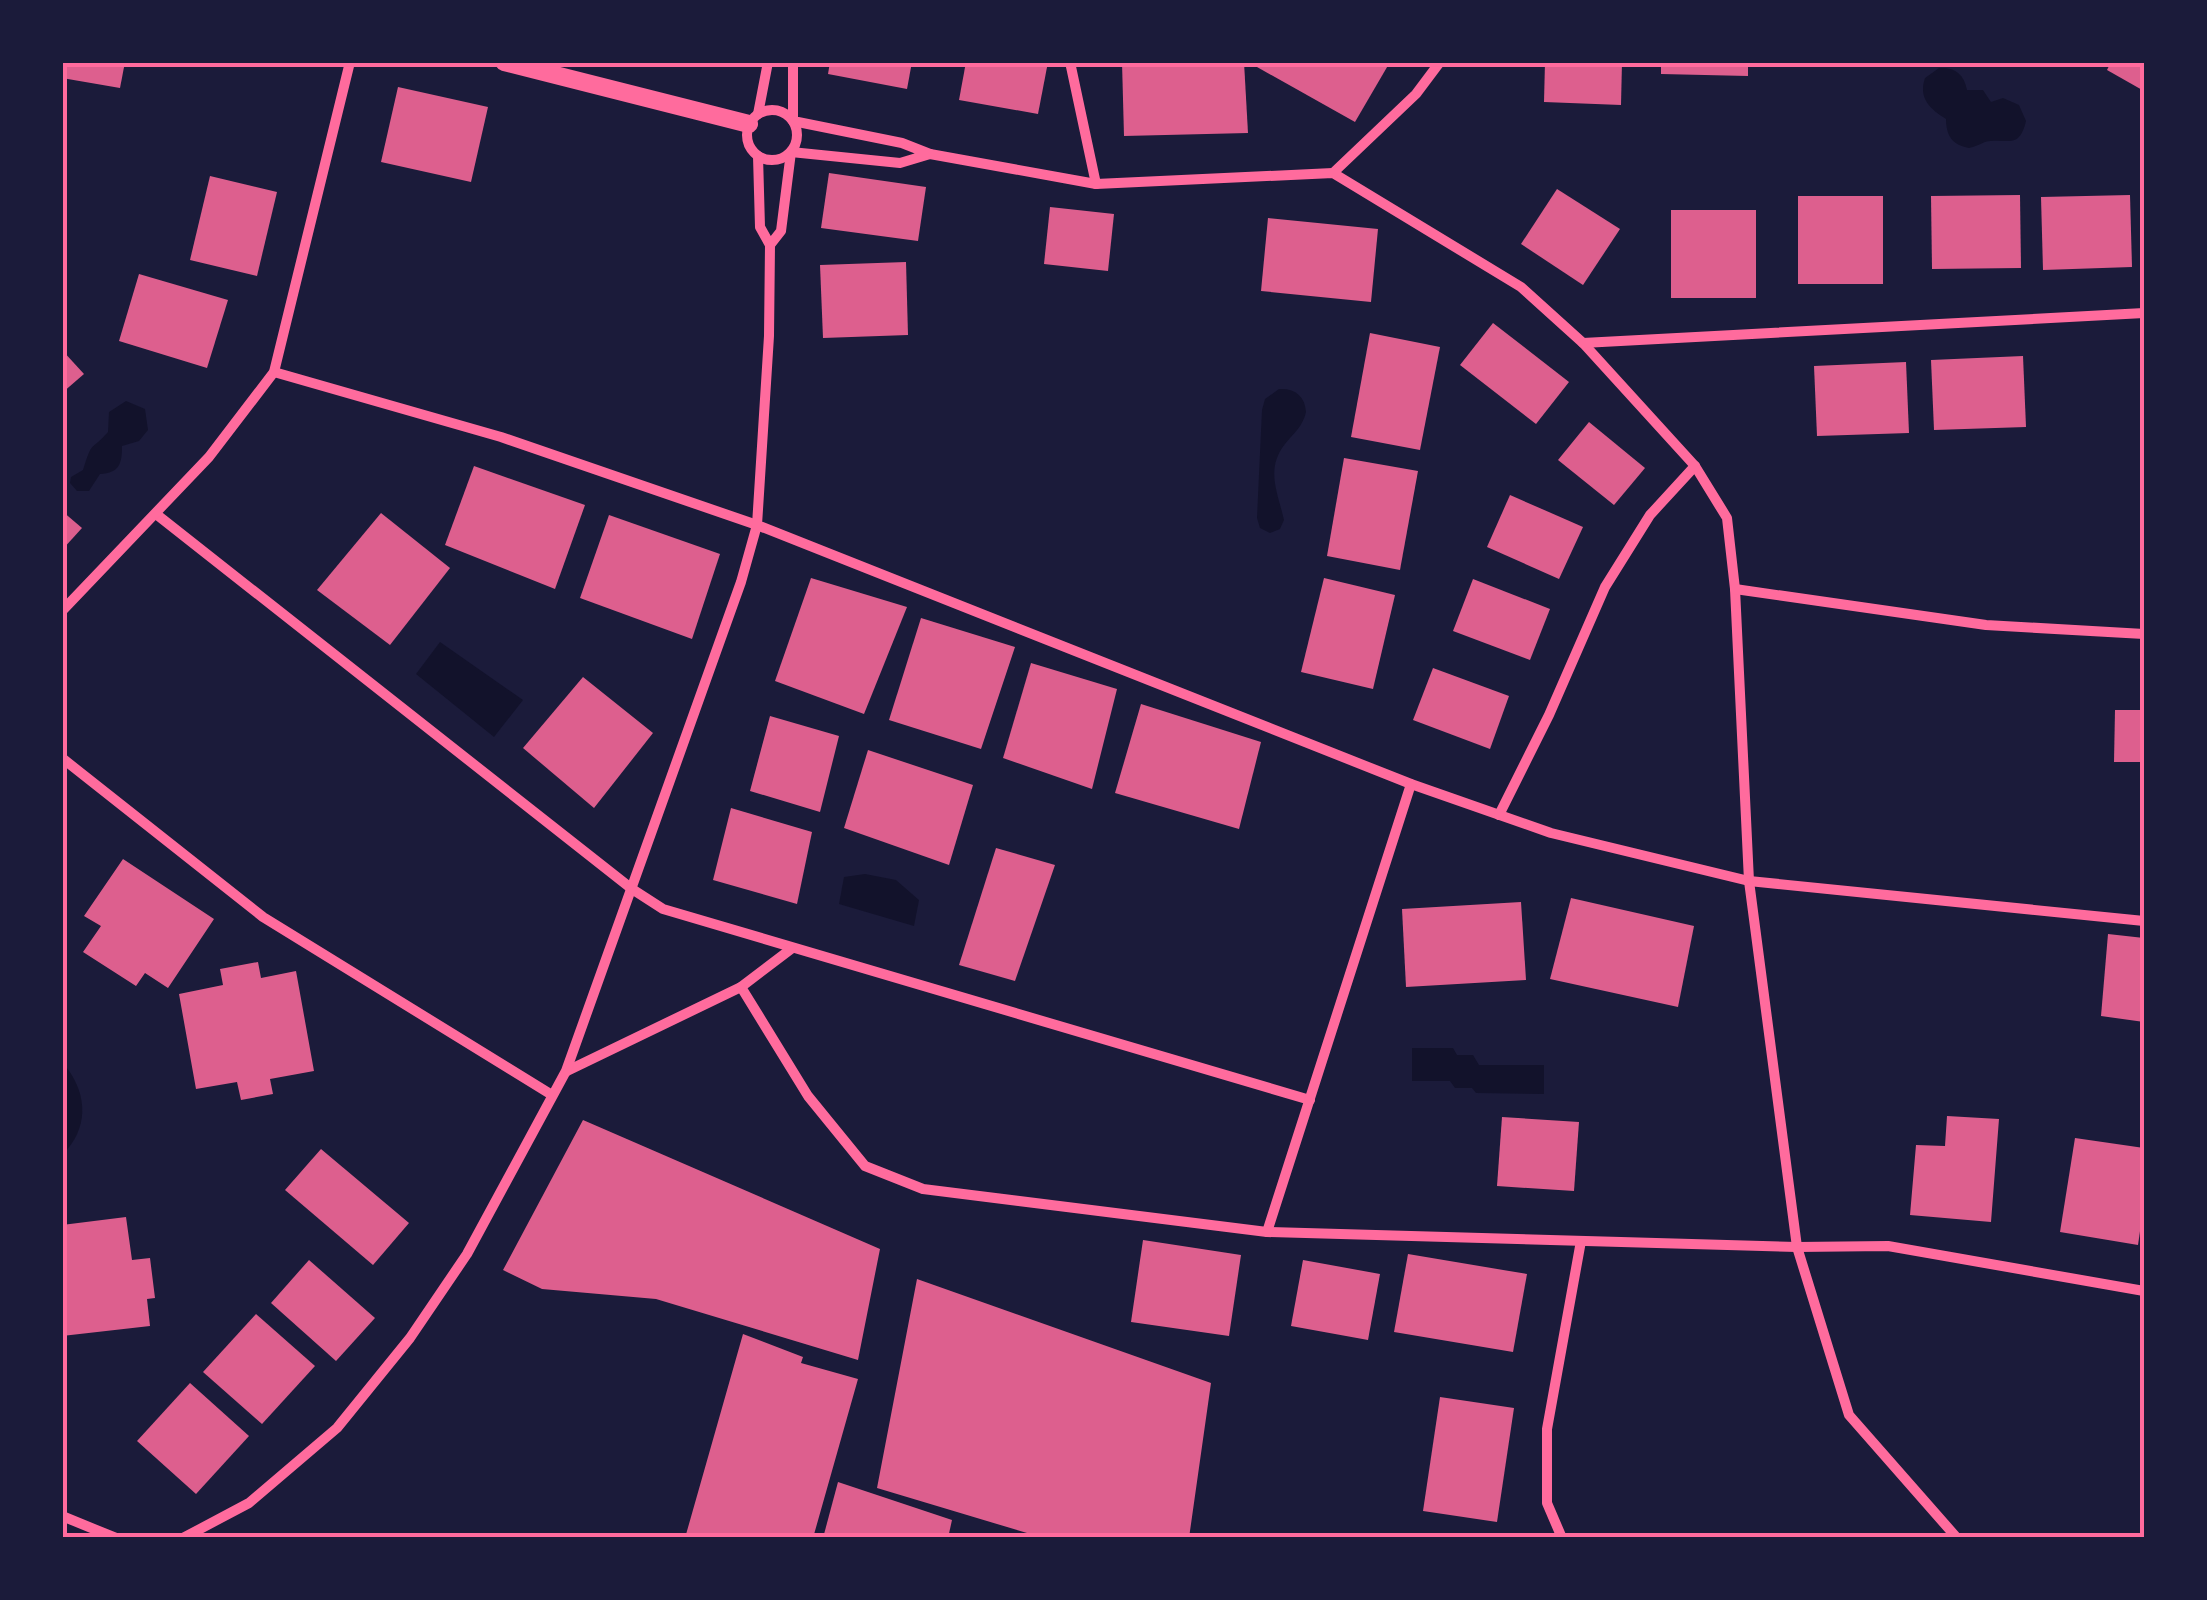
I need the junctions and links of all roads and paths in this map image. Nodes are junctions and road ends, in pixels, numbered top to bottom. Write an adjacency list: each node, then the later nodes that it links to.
1 (350, 62): 17 (street)
2 (504, 62): 7 (street)
3 (768, 62): 7 (street)
4 (793, 62): 8 (street)
5 (1070, 62): 13 (street)
6 (1440, 62): 12 (street)
7 (754, 120): 8 (street); 11 (street)
8 (794, 121): 9 (street); 10 (street)
9 (791, 152): 10 (street); 11 (street); 14 (street)
10 (930, 154): 13 (street)
11 (758, 156): 14 (street)
12 (1333, 173): 13 (street); 16 (street)
13 (1096, 184)
14 (770, 245): 20 (street)
15 (2144, 313): 16 (street)
16 (1583, 343): 18 (street)
17 (274, 372): 19 (street); 20 (street)
18 (1695, 466): 21 (street); 26 (street)
19 (156, 514): 22 (street); 28 (street)
20 (757, 525): 25 (street); 28 (street)
21 (1735, 589): 23 (street); 27 (street)
22 (62, 611)
23 (2144, 634)
24 (62, 758): 33 (street)
25 (1411, 784): 26 (street); 34 (street)
26 (1499, 815): 27 (street)
27 (1749, 881): 29 (street); 37 (street)
28 (632, 890): 30 (street); 32 (street)
29 (2144, 921)
30 (791, 949): 31 (street); 34 (street)
31 (741, 987): 32 (street); 35 (street)
32 (566, 1071): 33 (street)
33 (552, 1095): 41 (street)
34 (1310, 1100): 35 (street)
35 (1267, 1232): 36 (street)
36 (1581, 1241): 37 (street); 42 (street)
37 (1797, 1247): 38 (street); 43 (street)
38 (2144, 1290)
39 (62, 1516): 40 (street)
40 (116, 1538)
41 (183, 1538)
42 (1562, 1538)
43 (1956, 1538)

